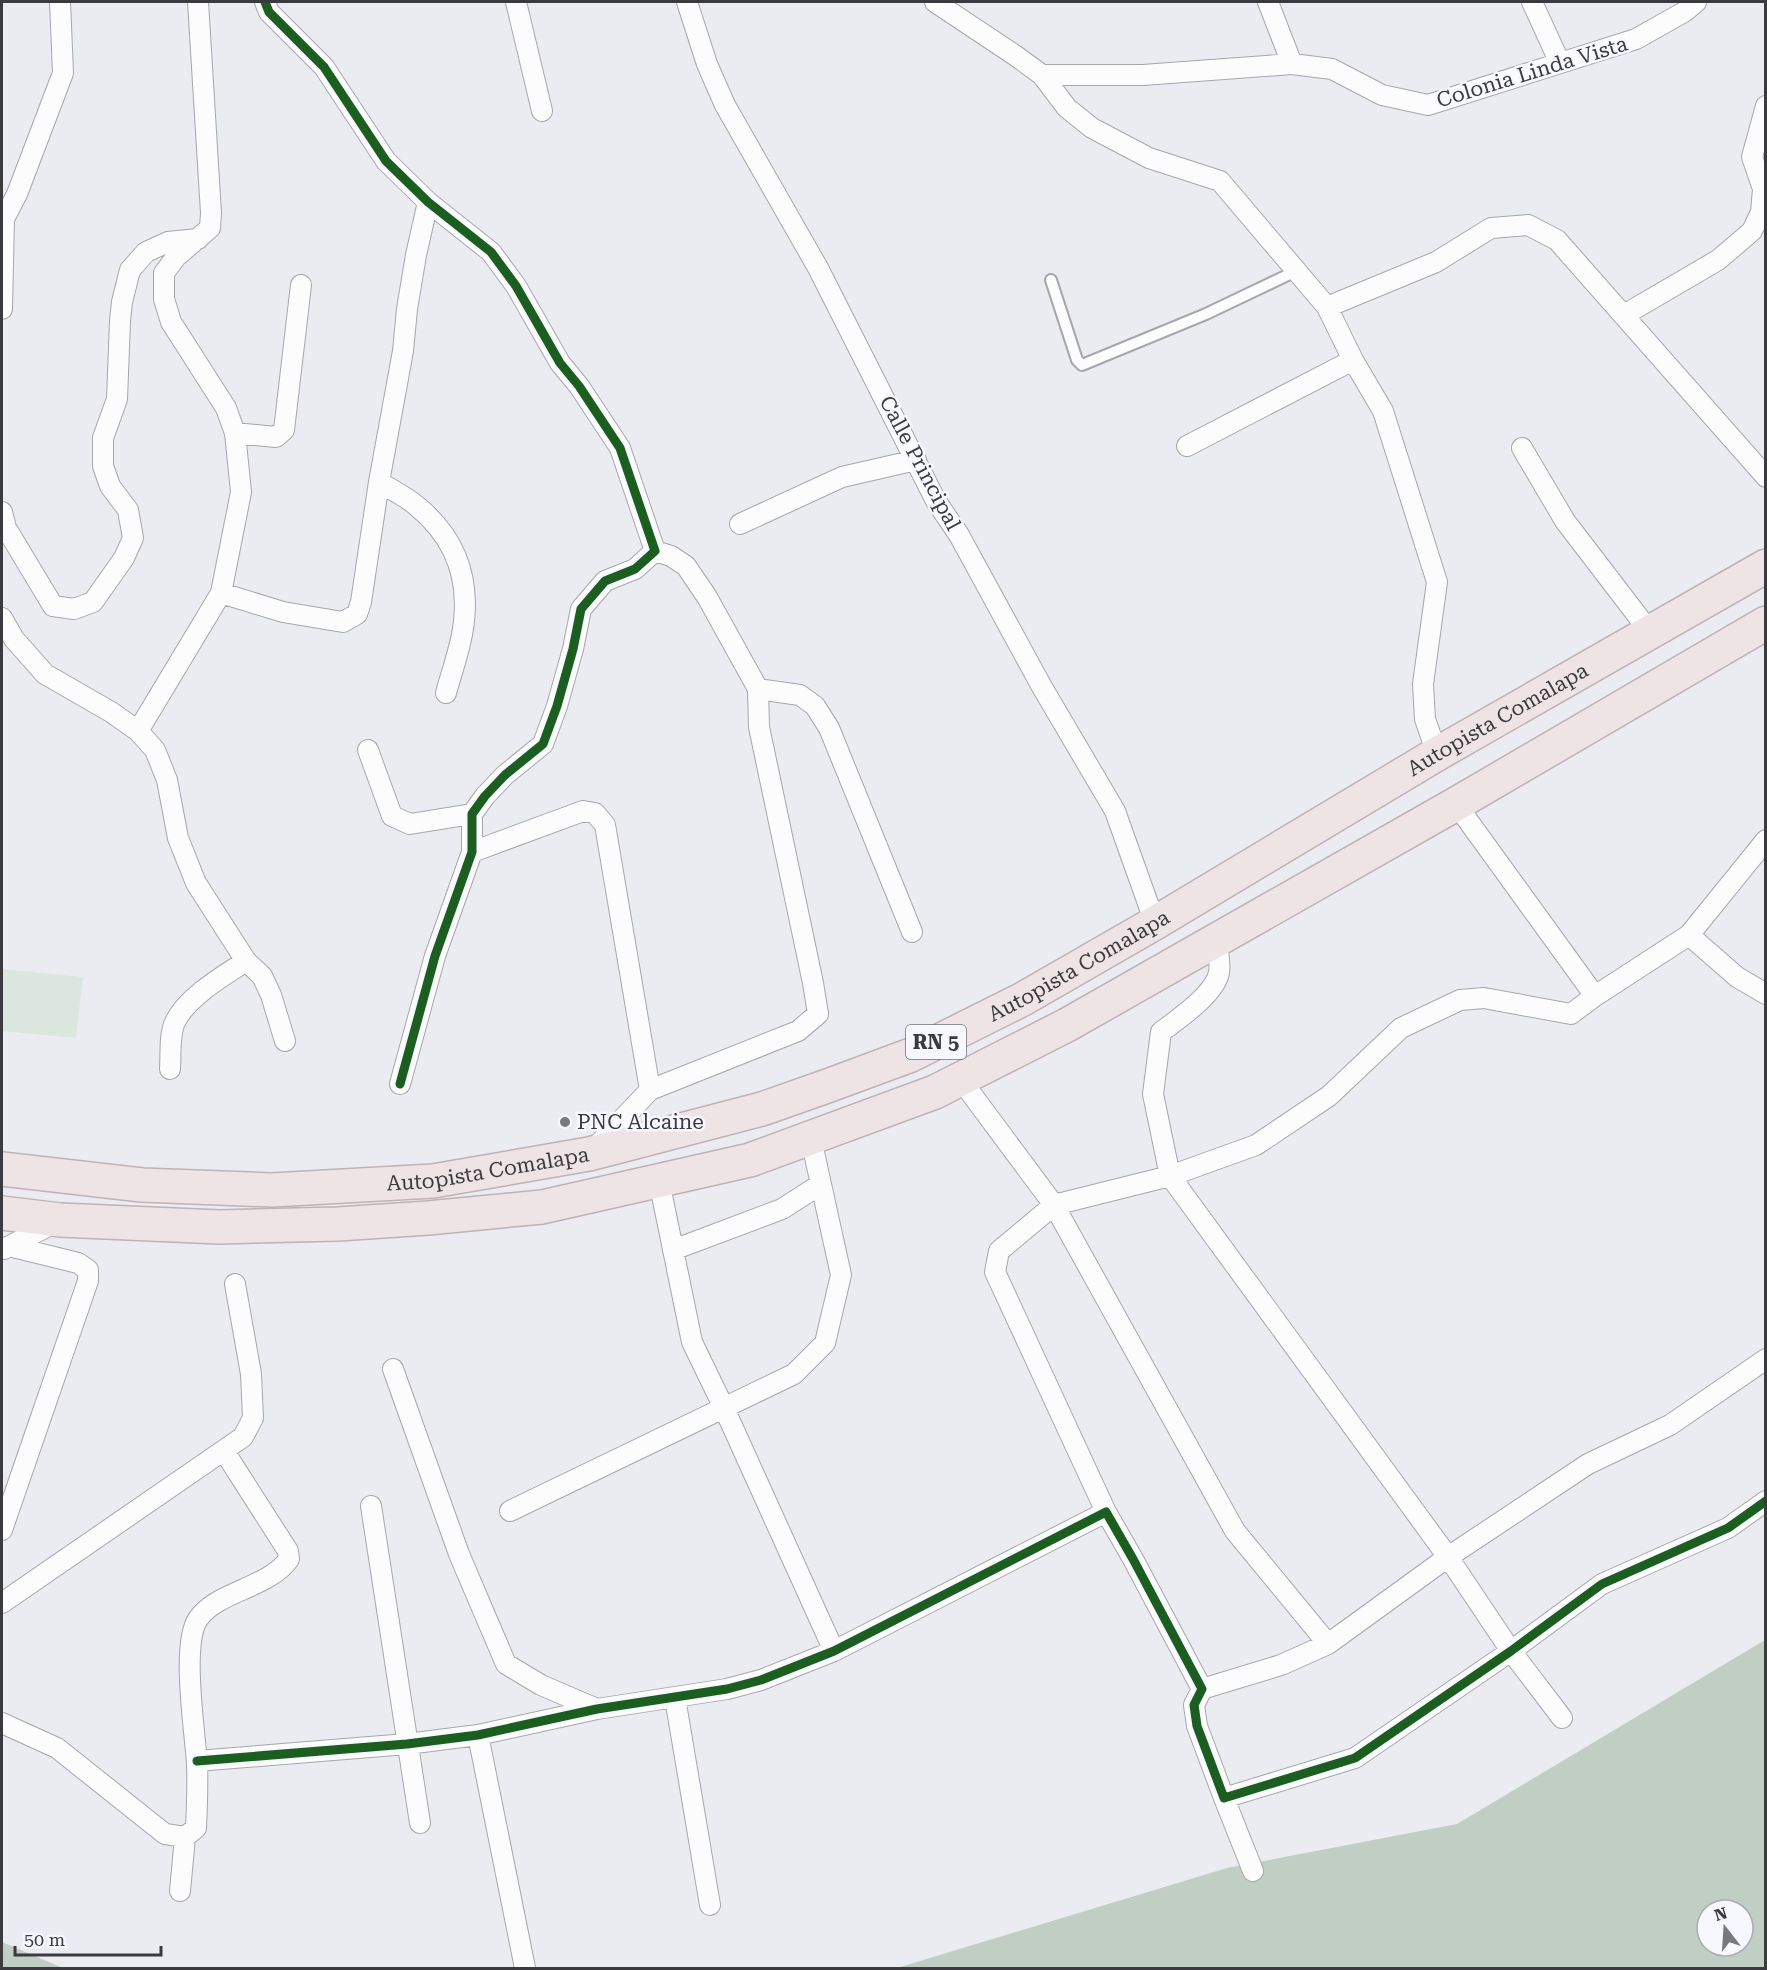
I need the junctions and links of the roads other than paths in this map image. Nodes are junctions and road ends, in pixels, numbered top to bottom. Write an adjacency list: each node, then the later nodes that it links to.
1 (60, 2): 16 (street)
2 (198, 2): 18 (street)
3 (264, 2): 15 (street)
4 (516, 2): 14 (street)
5 (687, 2): 29 (street, Calle Principal)
6 (935, 2): 12 (street)
7 (1268, 2): 11 (street)
8 (1532, 2): 10 (street)
9 (1687, 5): 10 (street, Colonia Linda Vista)
10 (1560, 63): 11 (street, Colonia Linda Vista)
11 (1292, 64): 12 (street, Colonia Linda Vista)
12 (1042, 75): 19 (street)
13 (1766, 106): 17 (street)
14 (542, 111)
15 (428, 202): 31 (street); 34 (street)
16 (3, 216): 23 (street)
17 (1759, 236): 24 (street)
18 (199, 239): 26 (street); 32 (street)
19 (1296, 271): 20 (lane); 22 (street)
20 (1051, 280)
21 (301, 285): 26 (street)
22 (1327, 308): 24 (street); 25 (street)
23 (2, 309)
24 (1623, 315): 30 (street)
25 (1353, 360): 27 (street); 44 (street)
26 (235, 433): 36 (street)
27 (1187, 446)
28 (1522, 447): 39 (street)
29 (916, 460): 33 (street); 49 (street, Calle Principal)
30 (1766, 477)
31 (379, 482): 36 (street); 41 (street)
32 (2, 512)
33 (740, 524)
34 (655, 550): 40 (street); 46 (street)
35 (1766, 566): 39 (highway, Autopista Comalapa / RN 5)
36 (221, 593): 42 (street)
37 (2, 618): 42 (street)
38 (1766, 623): 45 (highway, Autopista Comalapa / RN 5)
39 (1650, 632): 44 (highway, Autopista Comalapa / RN 5)
40 (758, 689): 50 (street); 60 (street)
41 (446, 693)
42 (138, 731): 53 (street)
43 (368, 750): 46 (street)
44 (1437, 754): 49 (highway, Autopista Comalapa / RN 5)
45 (1455, 804): 52 (highway, Autopista Comalapa / RN 5); 55 (street)
46 (472, 814): 48 (street)
47 (1766, 840): 51 (street)
48 (472, 852): 59 (street); 60 (street)
49 (1155, 923): 62 (highway, Autopista Comalapa / RN 5)
50 (912, 932)
51 (1689, 935): 54 (street); 55 (street)
52 (1217, 940): 58 (highway, Autopista Comalapa / RN 5); 64 (street)
53 (246, 961): 56 (street); 57 (street)
54 (1766, 994)
55 (1595, 996): 64 (street)
56 (285, 1041)
57 (170, 1069)
58 (961, 1080): 61 (highway, Autopista Comalapa / RN 5); 67 (street)
59 (400, 1084)
60 (650, 1090): 62 (street)
61 (811, 1139): 65 (highway, Autopista Comalapa / RN 5); 66 (street)
62 (589, 1154): 63 (highway, Autopista Comalapa / RN 5)
63 (2, 1169)
64 (1170, 1176): 67 (street); 82 (street)
65 (659, 1182): 69 (highway, Autopista Comalapa / RN 5); 71 (street)
66 (821, 1184): 71 (street); 75 (street)
67 (1054, 1205): 80 (street); 84 (street)
68 (2, 1213): 69 (highway, Autopista Comalapa / RN 5)
69 (60, 1220): 70 (street)
70 (5, 1249): 81 (street)
71 (673, 1250): 75 (street)
72 (235, 1284): 76 (street)
73 (1766, 1359): 82 (street)
74 (393, 1369): 89 (street)
75 (724, 1408): 79 (street); 85 (street)
76 (224, 1451): 83 (street); 94 (street)
77 (1766, 1501): 86 (street)
78 (371, 1506): 93 (street)
79 (510, 1511)
80 (1106, 1512): 85 (street); 87 (street)
81 (2, 1530)
82 (1448, 1557): 84 (street); 86 (street)
83 (2, 1603)
84 (1328, 1644): 87 (street)
85 (834, 1651): 88 (street)
86 (1510, 1651): 90 (street); 95 (street)
87 (1202, 1689): 95 (street)
88 (675, 1698): 89 (street); 100 (street)
89 (597, 1709): 92 (street)
90 (1562, 1718)
91 (2, 1723): 97 (street)
92 (478, 1735): 93 (street); 101 (street)
93 (407, 1744): 94 (street); 96 (street)
94 (197, 1761): 97 (street)
95 (1224, 1798): 98 (street)
96 (420, 1823)
97 (185, 1837): 99 (street)
98 (1253, 1871)
99 (180, 1892)
100 (710, 1905)
101 (525, 1968)

